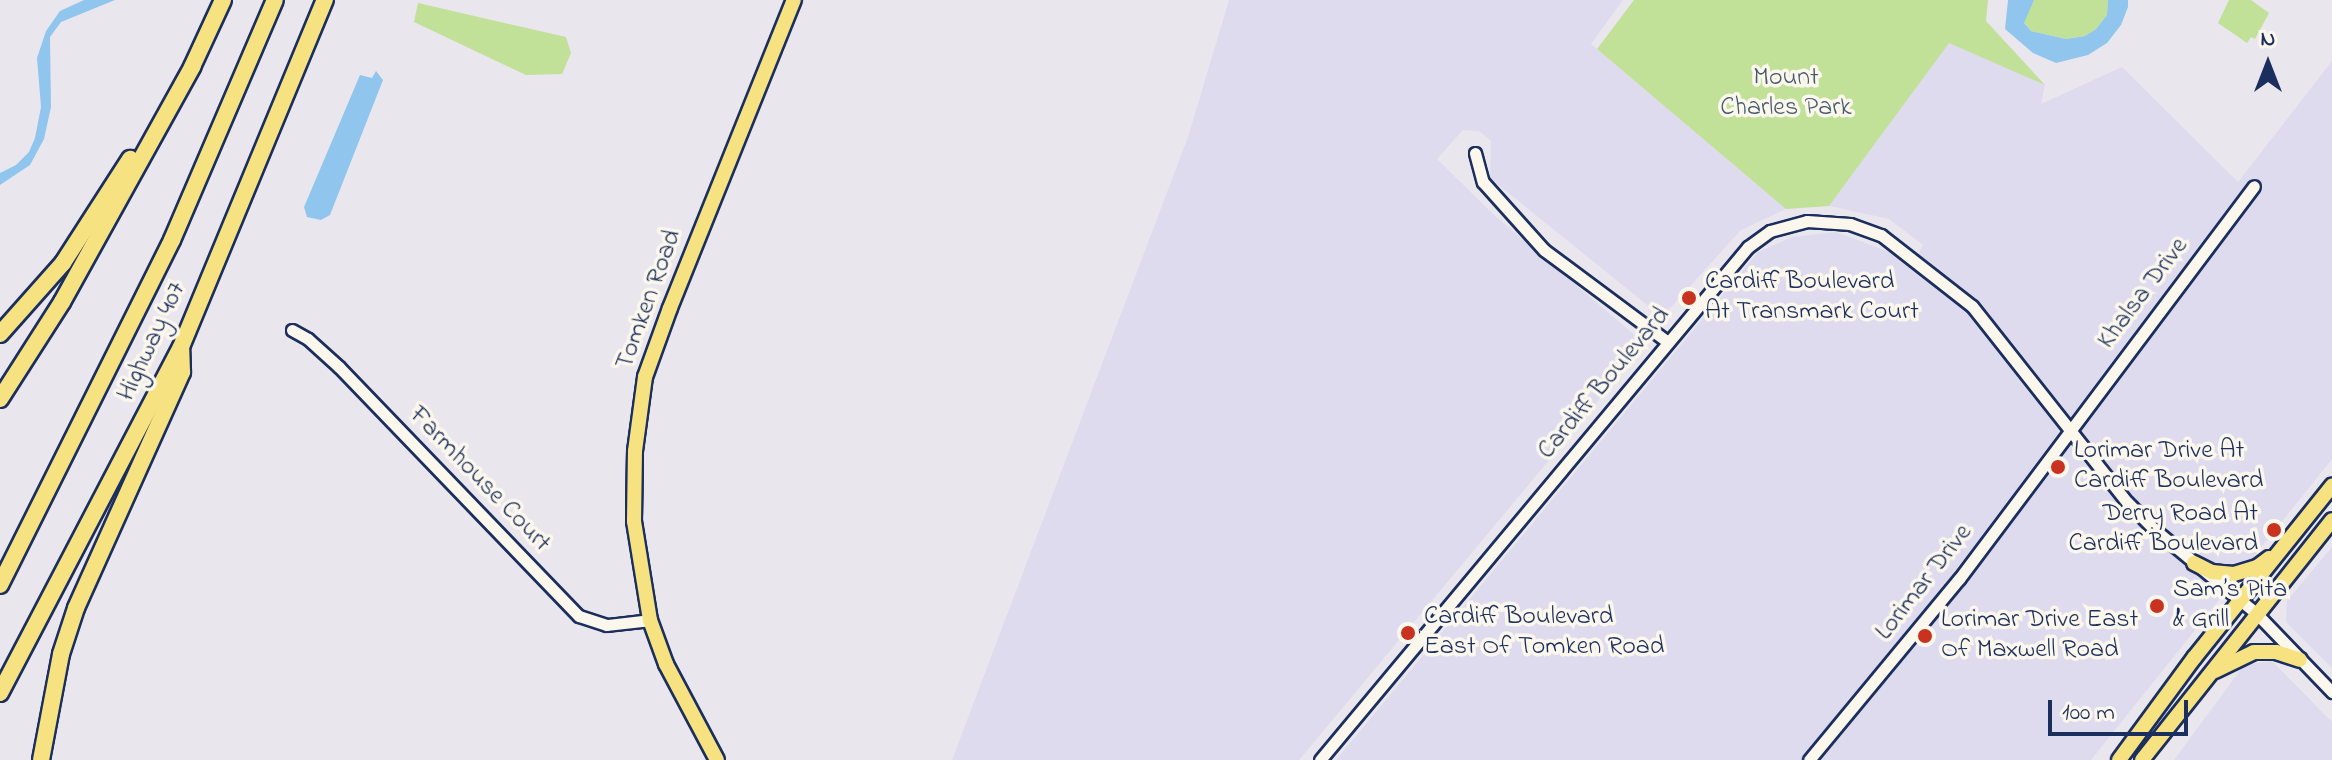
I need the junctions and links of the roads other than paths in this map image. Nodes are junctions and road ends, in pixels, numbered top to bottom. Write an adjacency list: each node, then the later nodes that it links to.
1 (325, 0): 11 (highway, Highway 407)
2 (794, 0): 21 (main road, Tomken Road)
3 (220, 7): 5 (highway)
4 (272, 7): 18 (highway, Highway 407)
5 (158, 129): 9 (highway); 12 (highway)
6 (1475, 153): 10 (street)
7 (2254, 186): 13 (street, Khalsa Drive)
8 (292, 330): 21 (street, Farmhouse Court)
9 (0, 334)
10 (1668, 342): 13 (street, Cardiff Boulevard); 28 (street, Cardiff Boulevard)
11 (181, 347): 25 (highway, Highway 407); 26 (highway)
12 (0, 399)
13 (2070, 429): 17 (street, Cardiff Boulevard); 29 (street, Lorimar Drive)
14 (2332, 486): 16 (main road)
15 (2332, 520): 20 (main road)
16 (2279, 551): 17 (main road); 19 (main road)
17 (2194, 563): 19 (street, Cardiff Boulevard)
18 (0, 585)
19 (2242, 600): 20 (street, Cardiff Boulevard); 30 (main road)
20 (2256, 613): 22 (street, Cardiff Boulevard); 23 (main road)
21 (650, 620): 27 (main road, Tomken Road)
22 (2300, 660): 23 (main road); 24 (street, Cardiff Boulevard)
23 (2207, 675): 31 (main road)
24 (2332, 692)
25 (0, 693)
26 (41, 760)
27 (717, 760)
28 (1320, 760)
29 (1809, 760)
30 (2119, 760)
31 (2142, 760)

